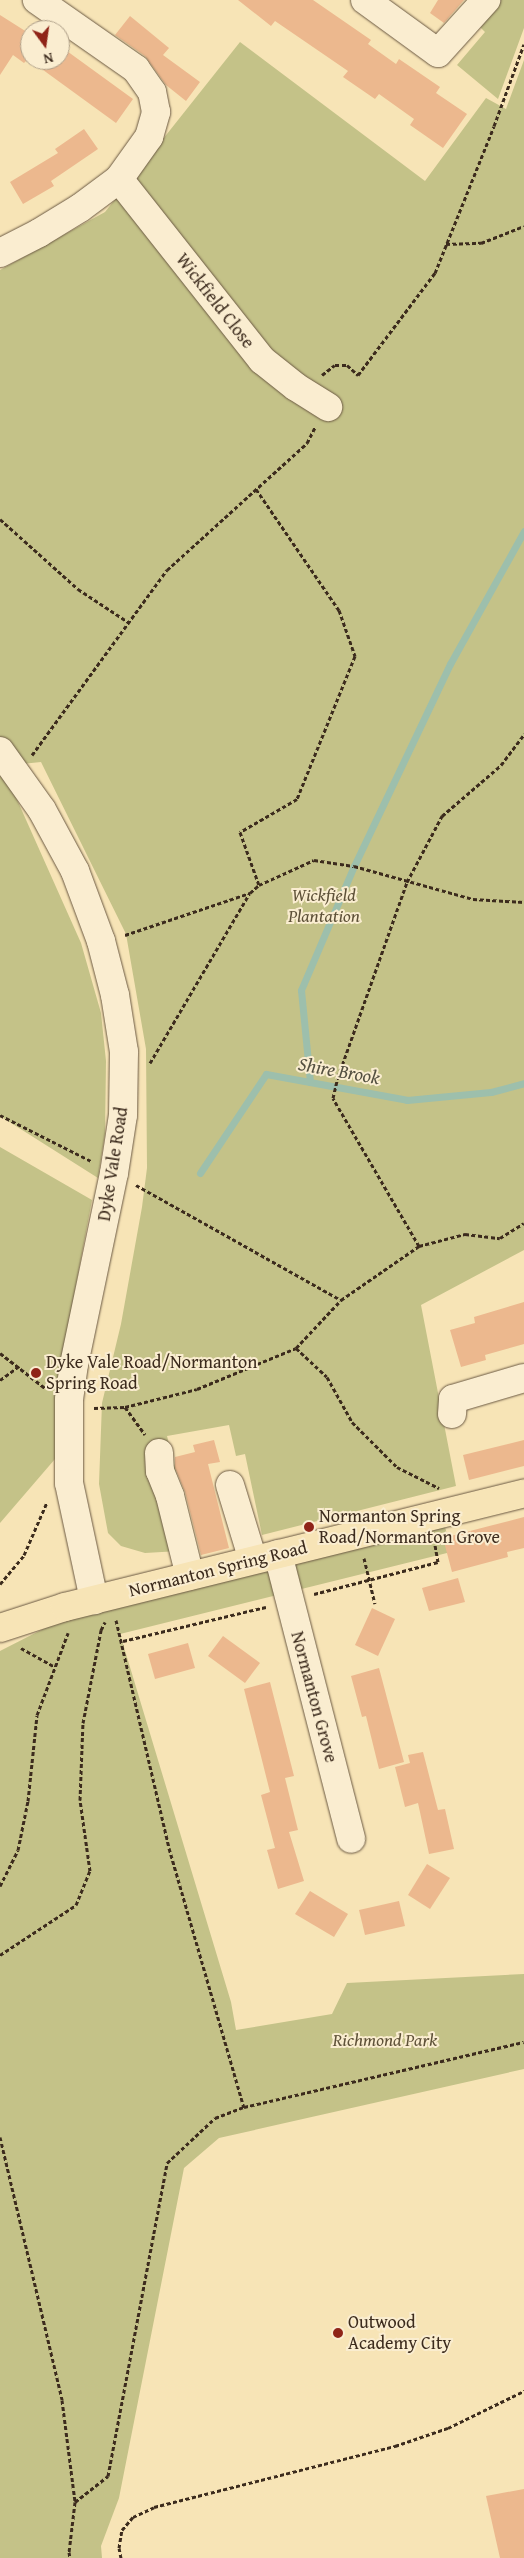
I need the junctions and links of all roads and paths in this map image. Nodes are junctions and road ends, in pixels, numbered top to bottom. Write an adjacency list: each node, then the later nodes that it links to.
1 (37, 0): 5 (street)
2 (365, 0): 3 (street)
3 (486, 0)
4 (524, 44): 7 (path)
5 (119, 179): 8 (street); 9 (street, Wickfield Close)
6 (524, 226): 7 (path)
7 (446, 244): 9 (path)
8 (0, 253)
9 (317, 400): 10 (path)
10 (256, 489): 12 (path); 17 (path)
11 (0, 519): 12 (path)
12 (128, 622): 15 (path)
13 (524, 734): 16 (path)
14 (0, 751): 15 (street, Dyke Vale Road)
15 (18, 776): 20 (street, Dyke Vale Road)
16 (407, 882): 17 (path); 19 (path); 25 (path)
17 (259, 885): 18 (path)
18 (250, 893): 20 (path); 21 (path)
19 (524, 902)
20 (100, 941): 21 (street, Dyke Vale Road)
21 (124, 1072): 23 (street, Dyke Vale Road)
22 (0, 1115): 23 (path)
23 (114, 1173): 26 (path); 32 (street, Dyke Vale Road)
24 (524, 1223): 25 (path)
25 (420, 1246): 26 (path)
26 (340, 1300): 27 (path)
27 (296, 1348): 33 (path); 39 (path)
28 (0, 1353): 29 (path)
29 (19, 1366): 31 (path); 32 (path)
30 (524, 1378): 34 (street)
31 (0, 1380)
32 (69, 1404): 33 (path); 47 (street, Dyke Vale Road)
33 (126, 1407): 35 (path)
34 (452, 1414)
35 (158, 1453): 43 (street)
36 (230, 1485): 42 (street, Normanton Grove)
37 (524, 1493): 39 (main road, Normanton Spring Road)
38 (50, 1496): 45 (path)
39 (446, 1512): 42 (main road, Normanton Spring Road)
40 (433, 1537): 44 (path)
41 (363, 1553): 44 (path)
42 (265, 1557): 43 (main road, Normanton Spring Road); 55 (street, Normanton Grove)
43 (190, 1576): 47 (main road, Normanton Spring Road)
44 (369, 1580): 46 (path); 48 (path)
45 (0, 1584)
46 (310, 1596)
47 (106, 1601): 50 (main road, Normanton Spring Road); 57 (path); 59 (path)
48 (375, 1604)
49 (271, 1606): 52 (path)
50 (0, 1628)
51 (70, 1629): 54 (path)
52 (123, 1641)
53 (20, 1647): 54 (path)
54 (54, 1666): 56 (path)
55 (351, 1839)
56 (0, 1886)
57 (0, 1955)
58 (524, 2042): 59 (path)
59 (244, 2108): 62 (path)
60 (0, 2137): 62 (path)
61 (524, 2392): 64 (path)
62 (75, 2502): 63 (path)
63 (70, 2558)
64 (121, 2558)

